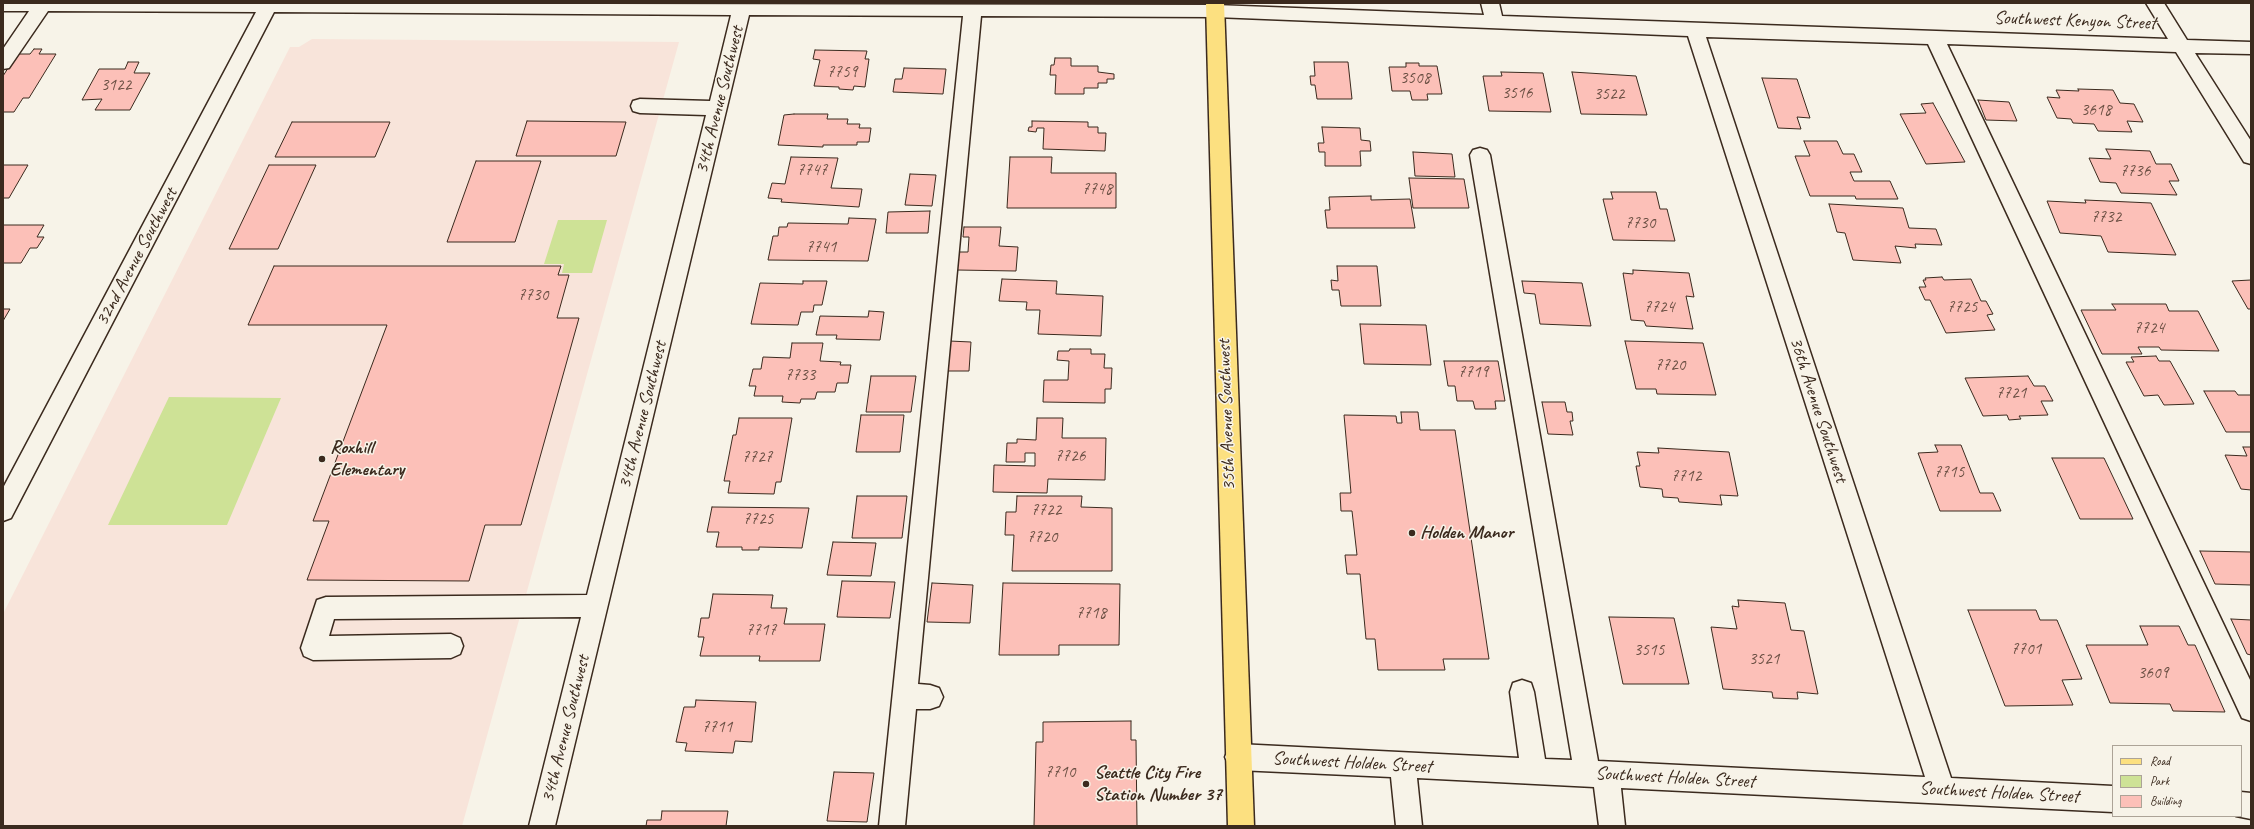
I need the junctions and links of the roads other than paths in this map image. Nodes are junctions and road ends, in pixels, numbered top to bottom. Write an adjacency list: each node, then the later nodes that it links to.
1 (1490, 3): 10 (street)
2 (2155, 3): 13 (street)
3 (43, 4): 4 (street, Southwest Kenyon Street); 5 (street, Southwest Kenyon Street); 15 (street)
4 (3, 5)
5 (270, 5): 6 (street, Southwest Kenyon Street); 20 (street, 32nd Avenue Southwest)
6 (503, 5): 7 (street, Southwest Kenyon Street)
7 (743, 6): 8 (street, Southwest Kenyon Street); 17 (street, 34th Avenue Southwest)
8 (972, 6): 9 (street, Southwest Kenyon Street); 24 (street)
9 (1215, 7): 10 (street, Southwest Kenyon Street); 27 (main road, 35th Avenue Southwest)
10 (1495, 22): 11 (street, Southwest Kenyon Street)
11 (1695, 30): 12 (street, Southwest Kenyon Street); 31 (street, 36th Avenue Southwest)
12 (1934, 37): 13 (street, Southwest Kenyon Street); 26 (street)
13 (2182, 46): 14 (street, Southwest Kenyon Street); 19 (street)
14 (2251, 48)
15 (3, 64)
16 (640, 106): 17 (street)
17 (718, 108): 21 (street, 34th Avenue Southwest)
18 (1480, 155): 30 (street)
19 (2251, 157)
20 (3, 512)
21 (596, 606): 22 (street); 33 (street, 34th Avenue Southwest)
22 (451, 646)
23 (1522, 692): 29 (street)
24 (904, 696): 25 (street); 34 (street)
25 (930, 696)
26 (2251, 709)
27 (1238, 758): 28 (street, Southwest Holden Street); 35 (main road, 35th Avenue Southwest)
28 (1403, 765): 29 (street, Southwest Holden Street); 36 (street)
29 (1534, 771): 30 (street, Southwest Holden Street)
30 (1597, 774): 31 (street, Southwest Holden Street); 37 (street)
31 (1942, 790): 32 (street, Southwest Holden Street)
32 (2112, 799)
33 (542, 826)
34 (892, 826)
35 (1241, 826)
36 (1409, 826)
37 (1612, 826)

